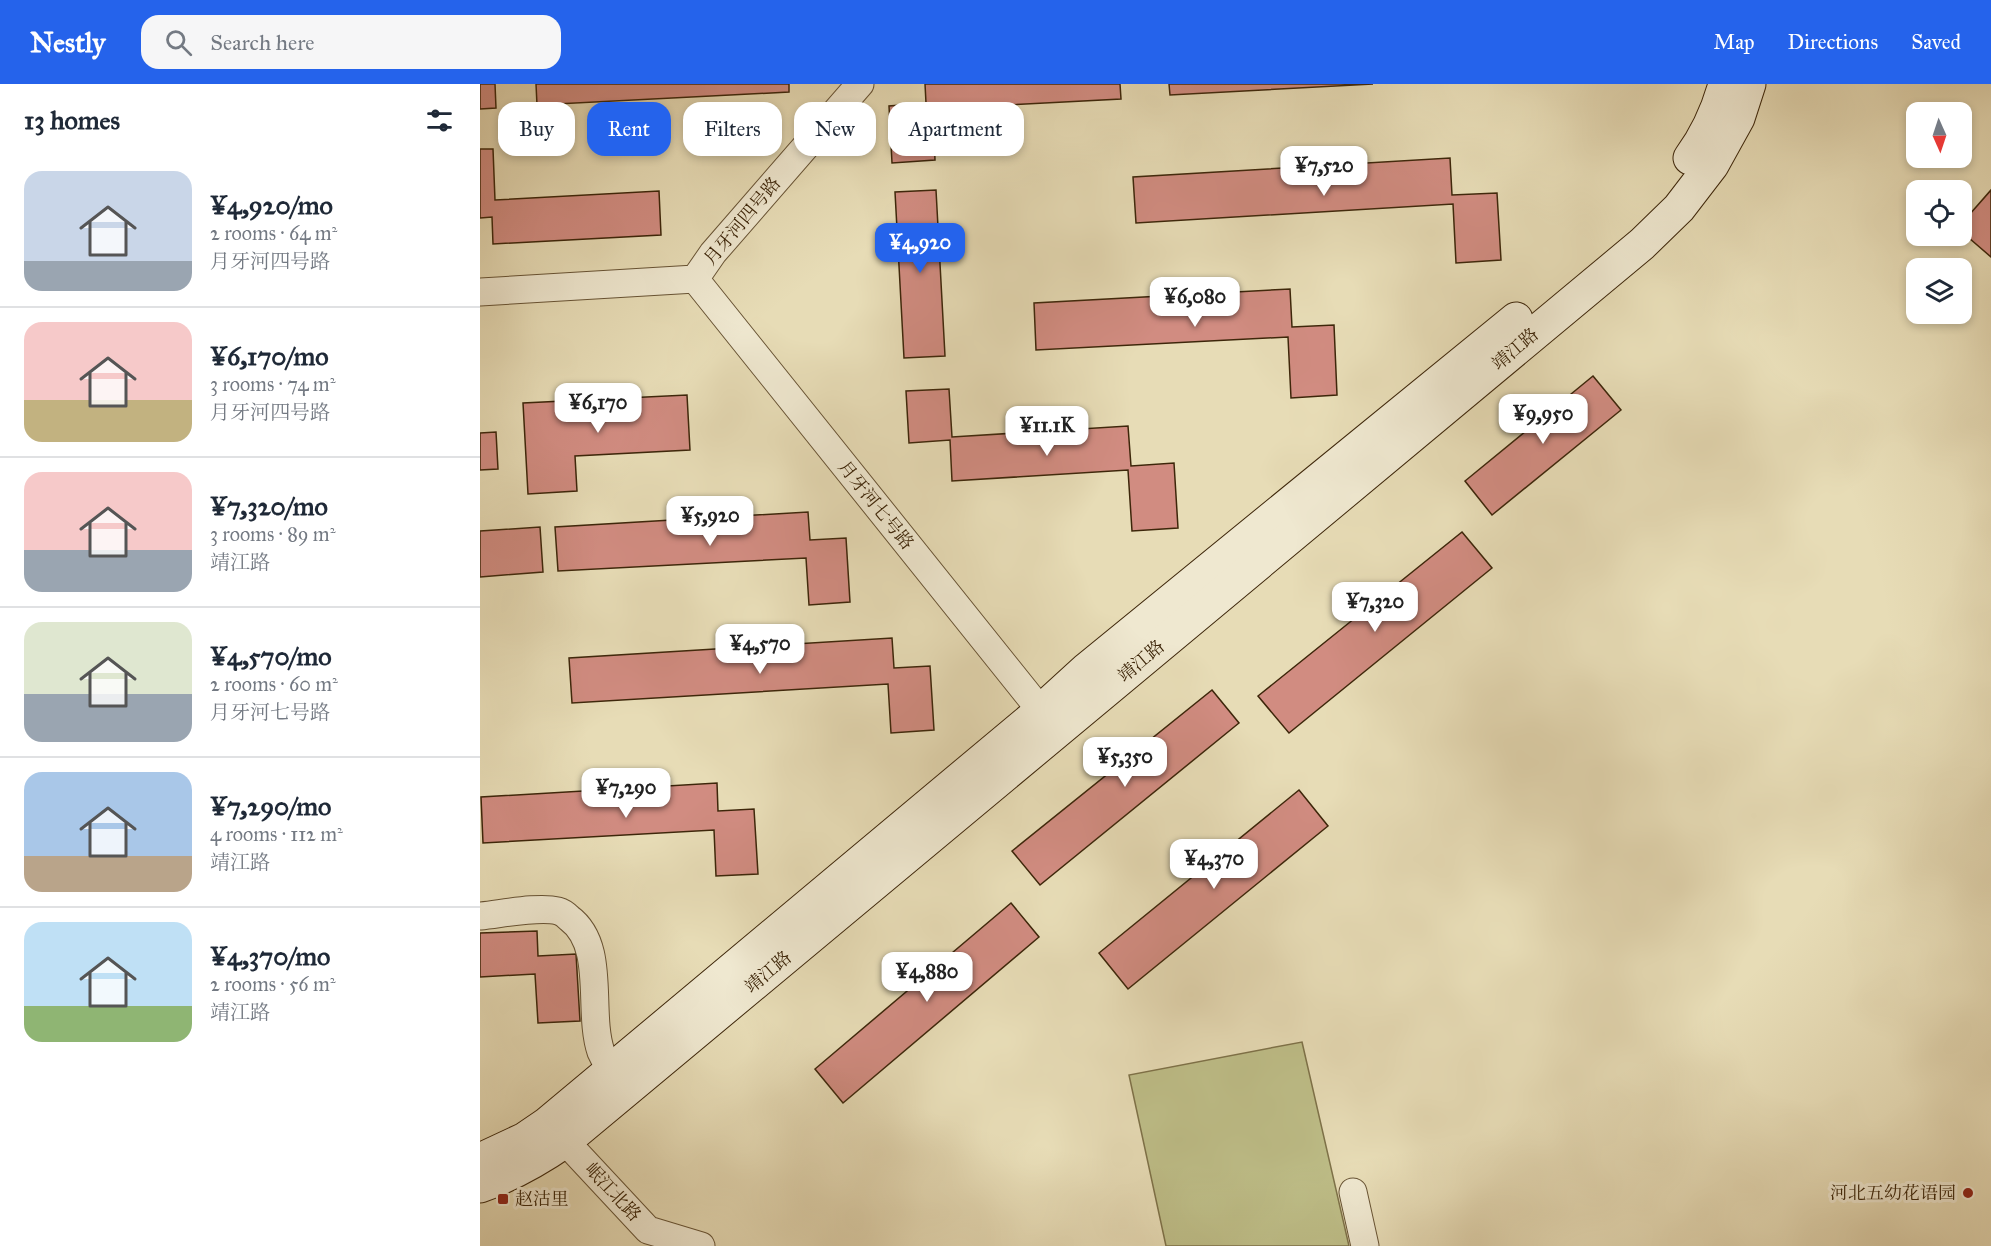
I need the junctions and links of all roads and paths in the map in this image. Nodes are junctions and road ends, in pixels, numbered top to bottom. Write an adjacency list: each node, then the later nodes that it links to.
1 (860, 84): 4 (street, 月牙河四号路)
2 (1725, 84): 6 (main road, 靖江路)
3 (1749, 84): 6 (main road, 靖江路)
4 (695, 279): 5 (street, 月牙河四号路); 6 (street, 月牙河七号路)
5 (480, 292)
6 (1049, 721): 8 (main road, 靖江路)
7 (480, 916): 8 (street)
8 (621, 1078): 9 (main road, 靖江路); 10 (main road, 靖江路)
9 (566, 1141): 11 (main road, 靖江路); 13 (street, 岷江北路)
10 (480, 1160)
11 (480, 1186)
12 (1353, 1192): 14 (street)
13 (700, 1246)
14 (1365, 1246)

